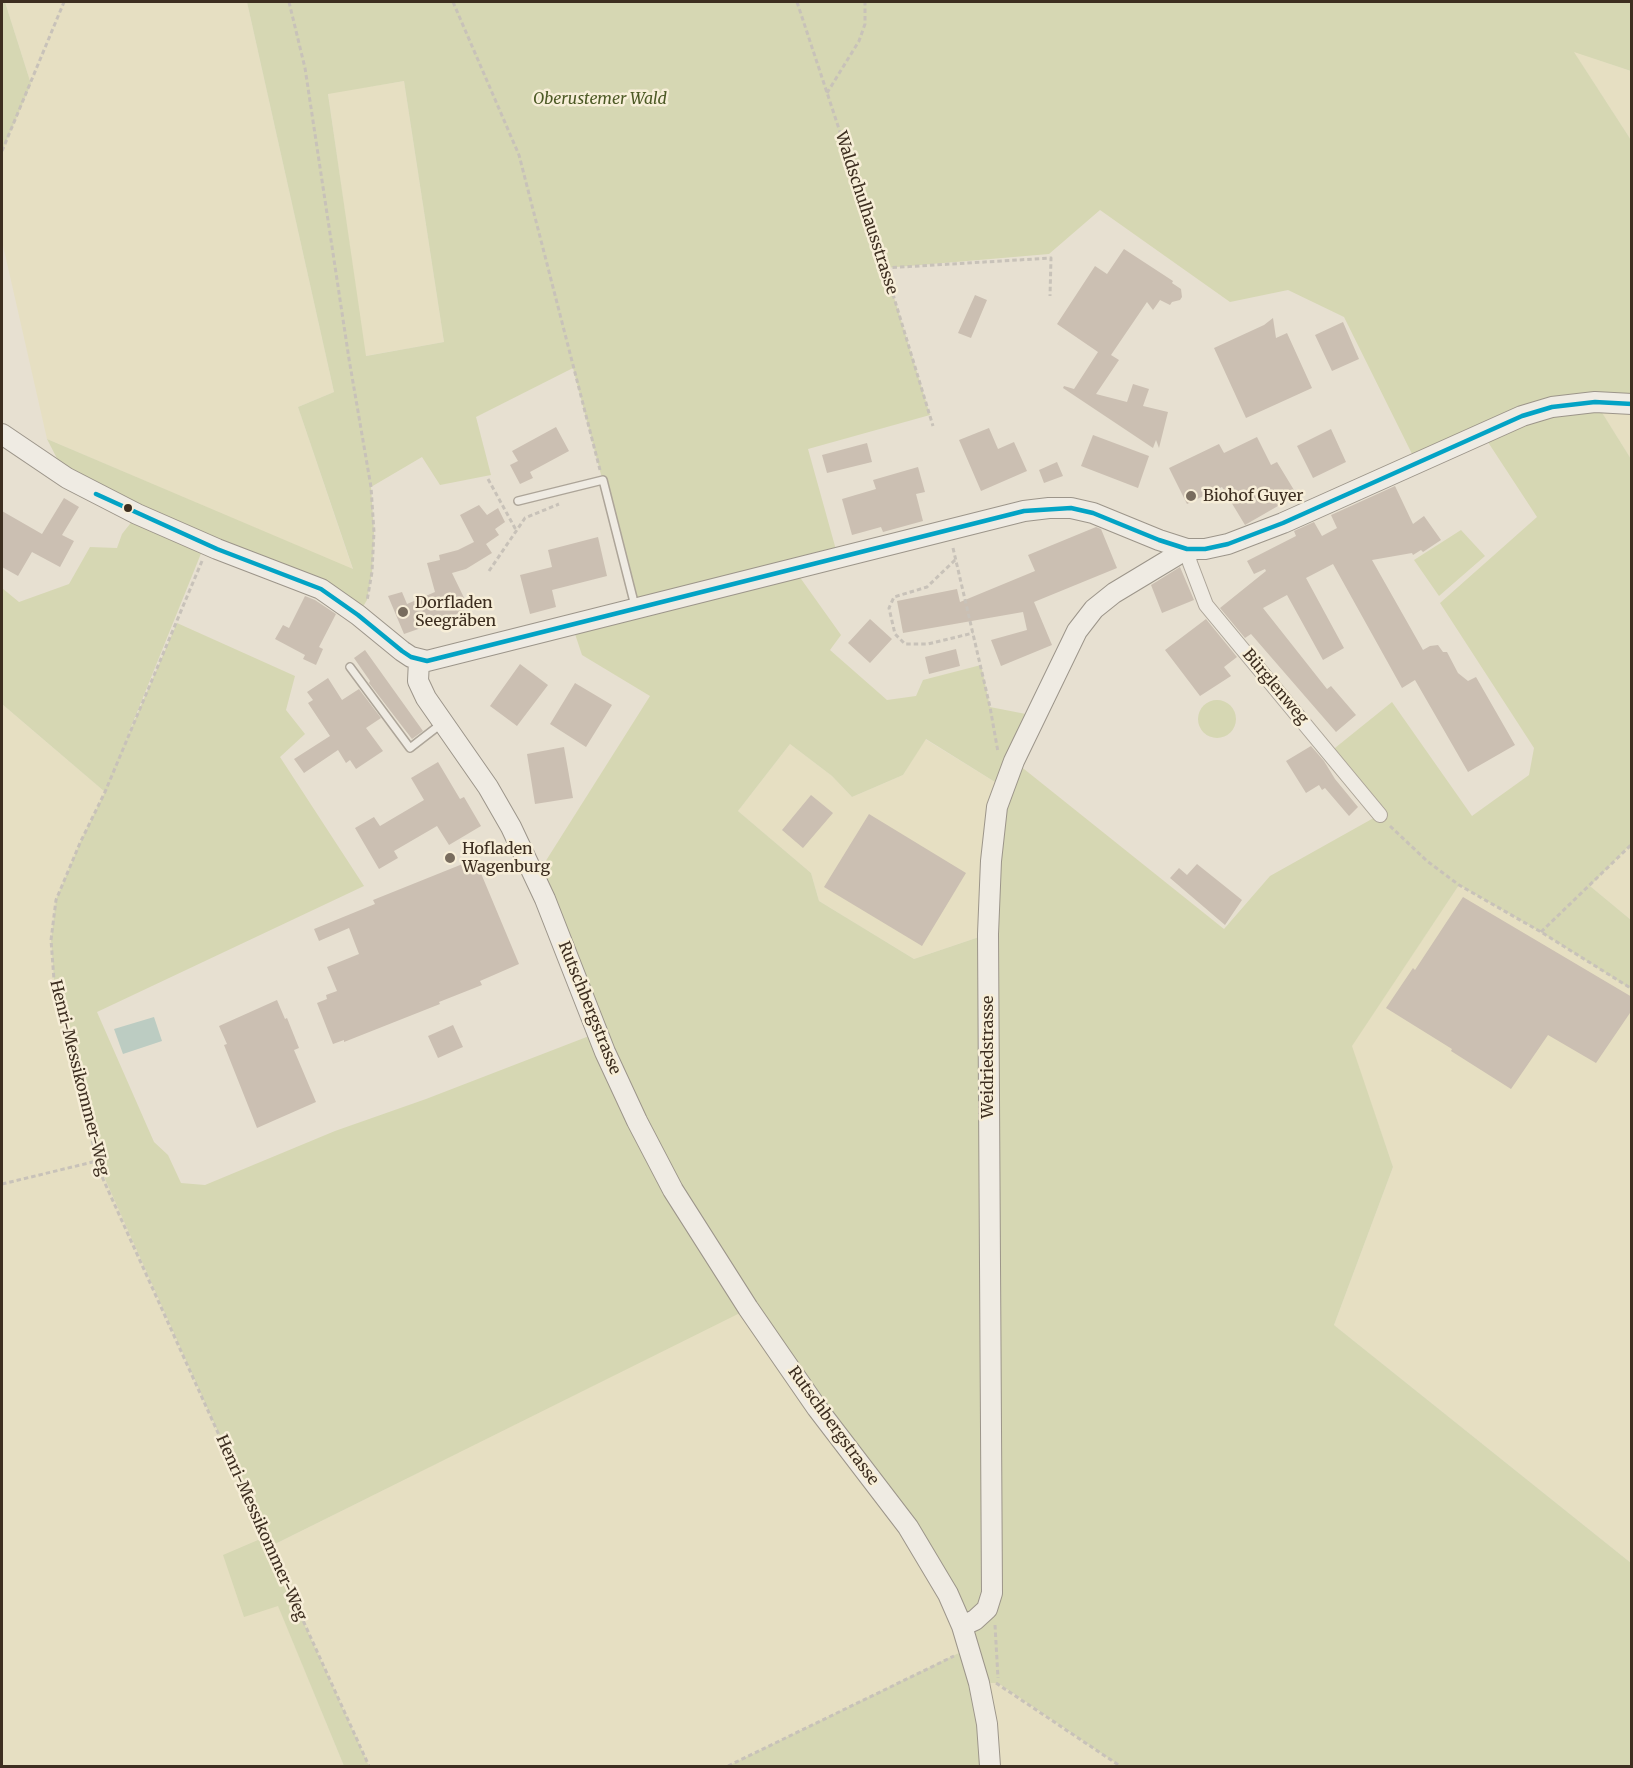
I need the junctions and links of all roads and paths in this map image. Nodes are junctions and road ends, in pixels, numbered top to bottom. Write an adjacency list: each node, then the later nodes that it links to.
1 (64, 2): 7 (path)
2 (289, 2): 24 (path)
3 (453, 2): 14 (path)
4 (797, 2): 6 (path, Waldschulhausstrasse)
5 (865, 2): 6 (path)
6 (828, 93): 8 (path, Waldschulhausstrasse)
7 (2, 151)
8 (885, 268): 9 (path); 11 (path, Waldschulhausstrasse)
9 (1050, 296)
10 (1632, 404): 20 (street)
11 (933, 426)
12 (2, 434): 19 (street)
13 (488, 479): 17 (path)
14 (603, 480): 15 (lane); 23 (lane)
15 (518, 501)
16 (565, 502): 17 (path)
17 (516, 530): 22 (path)
18 (949, 530): 20 (street); 21 (path); 23 (street)
19 (208, 545): 24 (street); 34 (path, Henri-Messikommer-Weg)
20 (1187, 549): 30 (street, Bürglenweg); 36 (street, Weidriedstrasse)
21 (956, 559): 25 (path); 25 (path)
22 (489, 571)
23 (636, 608): 26 (street)
24 (358, 615): 26 (street)
25 (973, 633): 29 (path)
26 (418, 660): 28 (street, Rutschbergstrasse)
27 (350, 667): 28 (lane)
28 (443, 722): 37 (street, Rutschbergstrasse)
29 (998, 753)
30 (1380, 815): 32 (path)
31 (1632, 844): 32 (path)
32 (1541, 932): 33 (path)
33 (1632, 989)
34 (97, 1161): 35 (path); 39 (path, Henri-Messikommer-Weg)
35 (2, 1184)
36 (987, 1609): 37 (street); 42 (path)
37 (962, 1626): 38 (street, Rutschbergstrasse)
38 (969, 1648): 40 (path); 41 (street, Rutschbergstrasse)
39 (369, 1767)
40 (728, 1767)
41 (990, 1767)
42 (1120, 1767)

